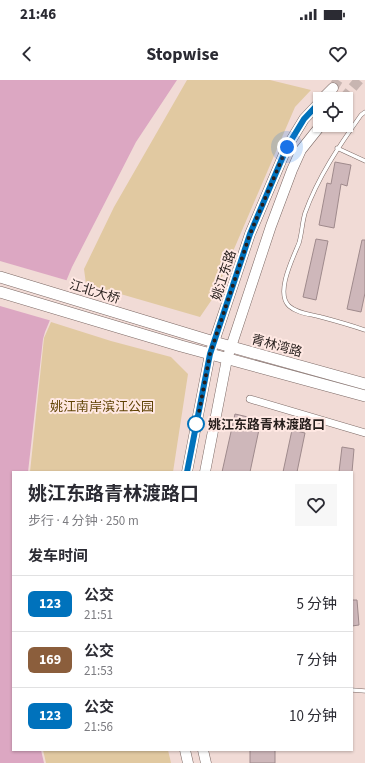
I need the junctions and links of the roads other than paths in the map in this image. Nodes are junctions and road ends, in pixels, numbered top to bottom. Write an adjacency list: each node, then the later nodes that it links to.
1 (332, 88): 2 (main road)
2 (328, 92)
3 (313, 109): 12 (main road, 姚江东路)
4 (365, 112): 6 (lane)
5 (315, 132): 13 (main road)
6 (337, 148): 7 (lane); 10 (lane)
7 (365, 161)
8 (0, 277): 11 (main road, 江北大桥)
9 (0, 292): 14 (main road, 青林湾路)
10 (365, 330)
11 (182, 332): 12 (main road, 青林湾路)
12 (214, 342): 13 (main road, 青林湾路); 14 (main road, 姚江东路)
13 (231, 346): 15 (main road); 16 (main road, 青林湾路)
14 (210, 354): 15 (main road, 青林湾路); 20 (main road, 姚江东路)
15 (227, 358): 17 (main road, 青林湾路); 21 (main road)
16 (365, 383)
17 (365, 396)
18 (250, 399): 19 (street)
19 (365, 433)
20 (187, 471)
21 (205, 471)
22 (353, 690): 23 (lane)
23 (365, 691)
24 (185, 751): 26 (main road)
25 (204, 751): 27 (main road)
26 (188, 763)
27 (206, 763)

